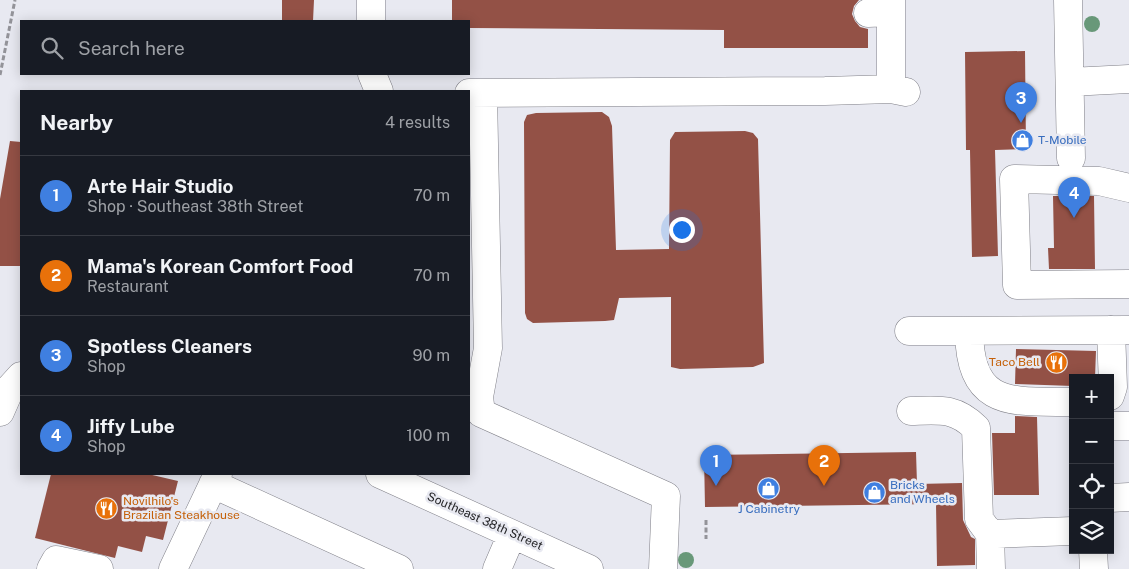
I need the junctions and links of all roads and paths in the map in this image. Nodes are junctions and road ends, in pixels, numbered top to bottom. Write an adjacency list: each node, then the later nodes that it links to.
1 (15, 0): 6 (path)
2 (371, 0): 5 (street)
3 (1068, 0): 9 (street)
4 (883, 8): 11 (street)
5 (371, 20)
6 (0, 75)
7 (372, 75): 10 (street)
8 (1129, 79): 9 (street)
9 (1070, 82): 12 (street)
10 (379, 90)
11 (476, 93): 41 (street)
12 (1071, 158)
13 (1129, 188): 14 (street)
14 (1129, 284)
15 (1120, 330): 16 (street); 19 (street)
16 (969, 331): 17 (street); 20 (street)
17 (909, 332)
18 (20, 377): 22 (street)
19 (1114, 380)
20 (1069, 402)
21 (911, 411): 32 (street)
22 (0, 412)
23 (1114, 426): 24 (street)
24 (1129, 426)
25 (382, 475): 31 (street, Southeast 38th Street)
26 (215, 479): 37 (street); 38 (street)
27 (1129, 497): 28 (street)
28 (1114, 498)
29 (706, 520): 33 (path)
30 (1069, 531): 32 (street)
31 (512, 534): 39 (street); 40 (street, Southeast 38th Street)
32 (990, 534): 42 (street)
33 (706, 539)
34 (1093, 554): 43 (street)
35 (51, 569): 36 (street)
36 (99, 569)
37 (173, 569)
38 (399, 569)
39 (496, 569)
40 (589, 569)
41 (663, 569)
42 (990, 569)
43 (1094, 569)

